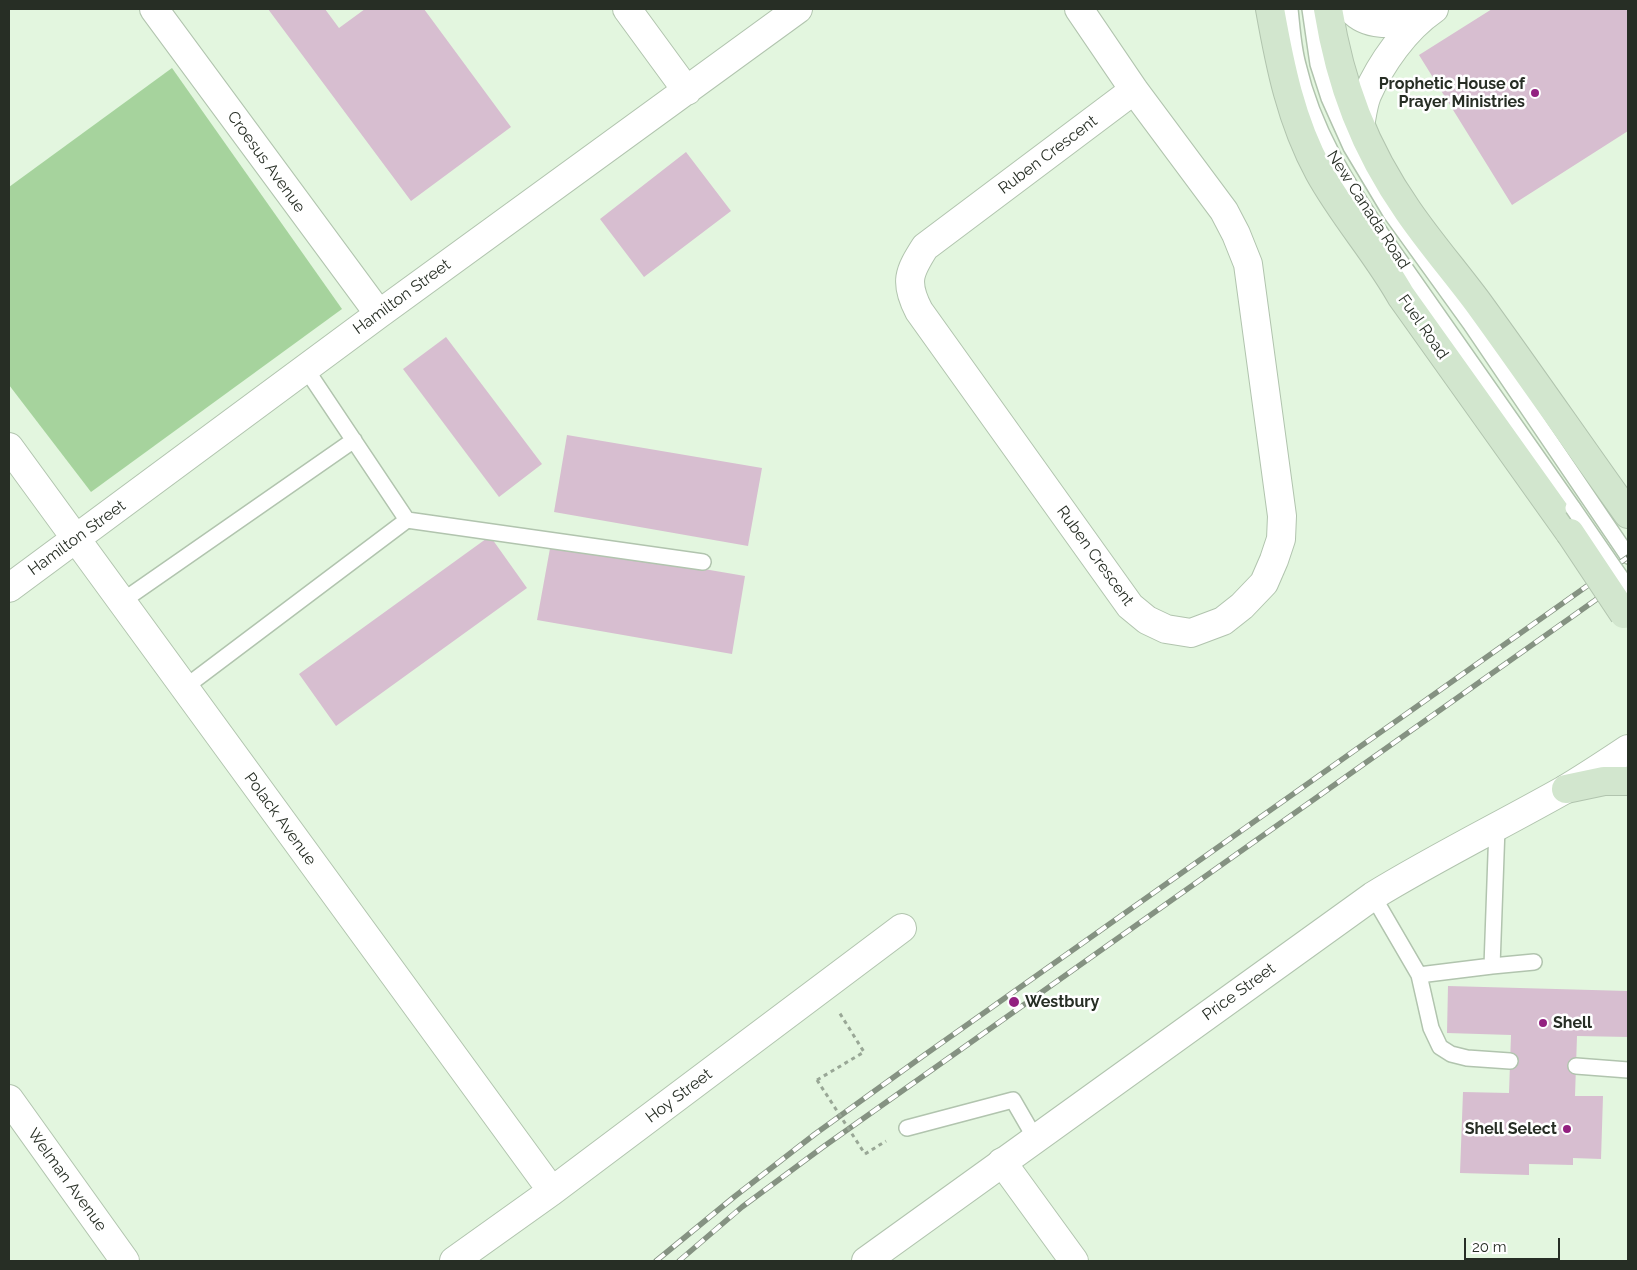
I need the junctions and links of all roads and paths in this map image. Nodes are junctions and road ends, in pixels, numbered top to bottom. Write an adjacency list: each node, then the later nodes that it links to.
1 (154, 9): 14 (street, Croesus Avenue)
2 (627, 9): 11 (street)
3 (798, 9): 11 (street, Hamilton Street)
4 (1079, 9): 12 (street, Ruben Crescent)
5 (1270, 9): 21 (main road, Fuel Road)
6 (1290, 9): 21 (lane, New Canada Road)
7 (1310, 9): 18 (lane, New Canada Road)
8 (1328, 9): 13 (main road)
9 (1351, 9): 10 (street)
10 (1427, 14): 13 (street)
11 (687, 90): 14 (street, Hamilton Street)
12 (1134, 90): 12 (street, Ruben Crescent)
13 (1360, 126): 18 (main road)
14 (379, 314): 15 (street, Hamilton Street)
15 (306, 369): 16 (lane); 22 (street, Hamilton Street)
16 (354, 440): 20 (lane); 26 (lane)
17 (9, 447): 22 (street, Polack Avenue)
18 (1599, 492): 19 (main road); 23 (lane, New Canada Road)
19 (1628, 514)
20 (407, 520): 24 (lane); 28 (lane)
21 (1572, 520): 27 (main road, Fuel Road, bridge)
22 (76, 540): 25 (street, Hamilton Street); 26 (street, Polack Avenue)
23 (1628, 556)
24 (703, 562)
25 (9, 588)
26 (121, 602): 28 (street, Polack Avenue)
27 (1627, 607)
28 (184, 688): 47 (street, Polack Avenue)
29 (1628, 749): 31 (street, Price Street)
30 (1628, 781): 31 (main road)
31 (1566, 789): 32 (street, Price Street)
32 (1497, 827): 33 (street, Price Street); 36 (lane)
33 (1373, 896): 37 (lane); 44 (street, Price Street)
34 (902, 928): 38 (street, Hoy Street)
35 (1534, 962): 36 (lane)
36 (1492, 966): 37 (lane)
37 (1419, 975): 39 (lane)
38 (823, 987): 45 (path, bridge); 47 (street, Hoy Street)
39 (1510, 1061)
40 (1576, 1066): 41 (lane)
41 (1628, 1070)
42 (9, 1099): 48 (street, Welman Avenue)
43 (907, 1128): 44 (lane)
44 (1036, 1138): 46 (street, Price Street)
45 (865, 1154)
46 (1002, 1162): 50 (street, Price Street); 51 (street)
47 (552, 1191): 49 (street, Hoy Street)
48 (126, 1261)
49 (454, 1261)
50 (866, 1261)
51 (1074, 1261)

